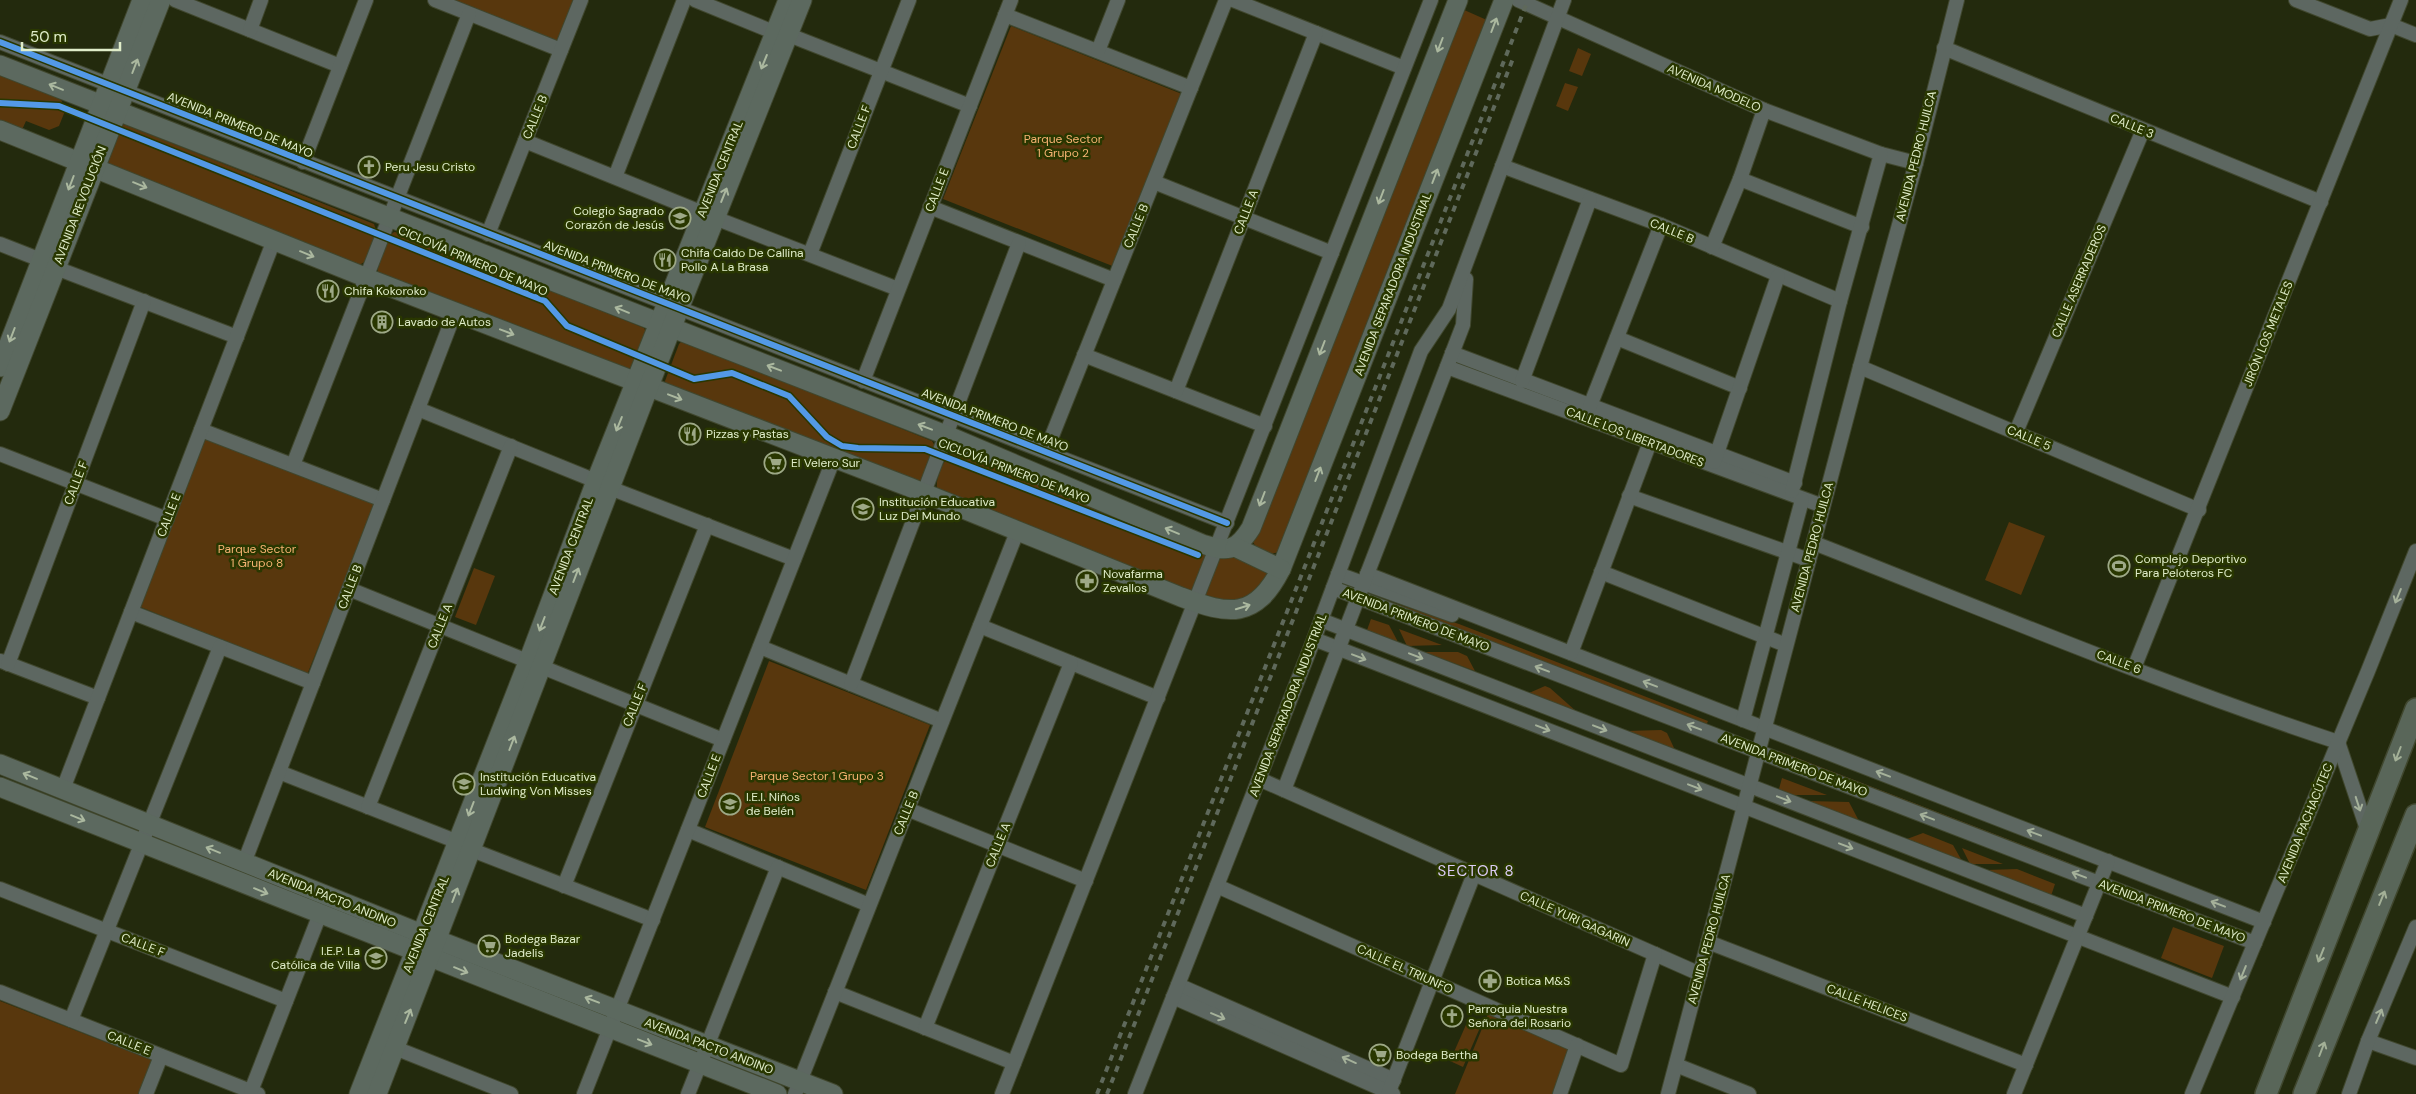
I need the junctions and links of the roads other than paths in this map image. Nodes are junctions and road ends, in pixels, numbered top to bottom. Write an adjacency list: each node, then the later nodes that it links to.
1 (142, 0): 40 (main road, AVENIDA REVOLUCIÓN)
2 (161, 0): 40 (main road, AVENIDA REVOLUCIÓN, one-way to 2)
3 (175, 0): 28 (street)
4 (261, 0): 28 (street)
5 (366, 0): 37 (street)
6 (435, 0): 24 (street)
7 (581, 0): 34 (street, CALLE B)
8 (684, 0): 53 (street)
9 (694, 0): 30 (street)
10 (788, 0): 30 (main road, AVENIDA CENTRAL)
11 (802, 0): 30 (main road, AVENIDA CENTRAL)
12 (909, 0): 39 (street, CALLE F)
13 (1011, 0): 25 (street, CALLE E)
14 (1118, 0): 35 (street)
15 (1226, 0): 41 (street, CALLE B)
16 (1233, 0): 29 (street)
17 (1430, 0): 38 (street)
18 (1458, 0): 123 (main road, one-way to 123)
19 (1507, 0): 26 (street, AVENIDA MODELO); 128 (main road, AVENIDA SEPARADORA INDUSTRIAL, one-way to 19)
20 (1564, 0): 26 (street, AVENIDA SEPARADORA INDUSTRIAL)
21 (1957, 0): 33 (street, AVENIDA PEDRO HUILCA)
22 (2296, 0): 27 (street)
23 (2401, 0): 27 (street, JIRÓN LOS METALES)
24 (469, 14): 34 (street); 56 (street)
25 (1005, 15): 35 (street); 42 (street, CALLE E)
26 (1558, 19): 44 (street, AVENIDA MODELO); 52 (street, AVENIDA SEPARADORA INDUSTRIAL)
27 (2391, 25): 31 (street); 58 (street, JIRÓN LOS METALES)
28 (250, 30): 37 (street)
29 (1316, 33): 38 (street); 62 (street, CALLE A)
30 (782, 34): 39 (street); 60 (main road, AVENIDA CENTRAL)
31 (2416, 35)
32 (0, 42): 40 (street, AVENIDA PRIMERO DE MAYO)
33 (1944, 48): 46 (street, CALLE 3); 51 (street, AVENIDA PEDRO HUILCA)
34 (561, 50): 47 (street, CALLE B)
35 (1098, 51): 41 (street)
36 (0, 65): 43 (main road, one-way to 36)
37 (340, 66): 49 (street)
38 (1404, 68): 70 (street)
39 (881, 72): 42 (street); 71 (street, CALLE F)
40 (117, 88): 43 (main road, AVENIDA REVOLUCIÓN); 49 (street, AVENIDA PRIMERO DE MAYO)
41 (1191, 88): 55 (street, CALLE B)
42 (970, 106): 59 (street, CALLE E)
43 (109, 109): 50 (main road, AVENIDA REVOLUCIÓN); 61 (main road)
44 (1764, 110): 48 (street, AVENIDA MODELO); 54 (street)
45 (0, 130): 50 (main road)
46 (2143, 130): 58 (street, CALLE 3); 101 (street, CALLE ASERRADEROS)
47 (525, 142): 53 (street); 65 (street, CALLE B)
48 (1881, 154): 51 (street, AVENIDA MODELO); 64 (street)
49 (303, 162): 56 (street, AVENIDA PRIMERO DE MAYO)
50 (88, 164): 66 (main road, one-way to 66); 73 (main road, AVENIDA REVOLUCIÓN)
51 (1916, 164): 88 (street, AVENIDA PEDRO HUILCA)
52 (1502, 166): 57 (street, CALLE B); 72 (street, AVENIDA SEPARADORA INDUSTRIAL)
53 (615, 177): 60 (street)
54 (1740, 179): 64 (street); 69 (street)
55 (1154, 182): 62 (street); 76 (street, CALLE B)
56 (397, 198): 61 (street); 65 (street, AVENIDA PRIMERO DE MAYO)
57 (1590, 199): 63 (street, CALLE B); 91 (street)
58 (2321, 202): 117 (street, JIRÓN LOS METALES)
59 (930, 208): 67 (street); 77 (street, CALLE E)
60 (709, 215): 71 (street); 80 (main road, AVENIDA CENTRAL)
61 (389, 218): 75 (street); 82 (main road, one-way to 61)
62 (1244, 218): 70 (street); 94 (street, CALLE A)
63 (1661, 226): 69 (street, CALLE B); 84 (street)
64 (1862, 227): 78 (street)
65 (488, 234): 80 (street, AVENIDA PRIMERO DE MAYO)
66 (274, 240): 75 (main road, one-way to 75); 83 (street, CALLE E)
67 (1019, 243): 76 (street); 98 (street)
68 (0, 244): 73 (street)
69 (1712, 247): 74 (street, CALLE B)
70 (1332, 253): 99 (street)
71 (810, 254): 77 (street)
72 (1466, 263): 85 (street, AVENIDA SEPARADORA INDUSTRIAL); 130 (street, AVENIDA SEPARADORA INDUSTRIAL)
73 (49, 264): 79 (street); 89 (main road, AVENIDA REVOLUCIÓN, one-way to 89); 97 (main road, AVENIDA REVOLUCIÓN)
74 (1778, 276): 78 (street, CALLE B); 93 (street)
75 (366, 278): 81 (main road); 109 (street)
76 (1114, 280): 86 (street, CALLE B)
77 (898, 289): 90 (street, CALLE E)
78 (1840, 301): 113 (street)
79 (144, 302): 83 (street); 110 (street, CALLE F)
80 (673, 306): 82 (main road, AVENIDA CENTRAL); 90 (street, AVENIDA PRIMERO DE MAYO)
81 (456, 312): 92 (main road, one-way to 92); 96 (street, CALLE B)
82 (664, 326): 92 (main road, AVENIDA CENTRAL); 102 (main road, one-way to 82)
83 (237, 337): 100 (street, CALLE E)
84 (1617, 338): 93 (street); 95 (street)
85 (1452, 353): 87 (street, AVENIDA SEPARADORA INDUSTRIAL); 91 (street, CALLE LOS LIBERTADORES)
86 (1084, 355): 94 (street); 105 (street, CALLE B)
87 (1447, 367): 103 (street, CALLE LOS LIBERTADORES); 131 (street, AVENIDA SEPARADORA INDUSTRIAL)
88 (1860, 367): 101 (street, CALLE 5); 116 (street, AVENIDA PEDRO HUILCA)
89 (0, 368)
90 (863, 381): 98 (street, AVENIDA PRIMERO DE MAYO)
91 (1522, 381): 95 (street, CALLE LOS LIBERTADORES)
92 (642, 385): 107 (main road, one-way to 107); 111 (main road, AVENIDA CENTRAL)
93 (1740, 388): 108 (street)
94 (1176, 392): 99 (street)
95 (1590, 406): 108 (street, CALLE LOS LIBERTADORES)
96 (418, 409): 104 (street); 115 (street, CALLE B)
97 (0, 411)
98 (953, 415): 102 (street); 105 (street, AVENIDA PRIMERO DE MAYO)
99 (1265, 426): 119 (street)
100 (201, 430): 109 (street); 118 (street, CALLE E)
101 (2016, 432): 117 (street, CALLE 5)
102 (946, 435): 112 (street); 123 (main road, one-way to 102)
103 (1650, 442): 108 (street, CALLE LOS LIBERTADORES); 114 (street)
104 (511, 446): 111 (street); 138 (street, CALLE A)
105 (1046, 451): 119 (street, AVENIDA PRIMERO DE MAYO)
106 (0, 454): 110 (street)
107 (834, 458): 112 (main road); 126 (street, CALLE E)
108 (1714, 460): 113 (street, CALLE LOS LIBERTADORES)
109 (293, 465): 115 (street)
110 (76, 483): 118 (street); 148 (street, CALLE F)
111 (603, 484): 120 (street); 150 (main road, AVENIDA CENTRAL)
112 (923, 493): 121 (main road); 153 (street)
113 (1796, 493): 116 (street, CALLE LOS LIBERTADORES); 125 (street)
114 (1629, 496): 125 (street); 129 (street)
115 (384, 500): 133 (street, CALLE B)
116 (1823, 506): 122 (street, AVENIDA PEDRO HUILCA)
117 (2199, 510): 151 (street, JIRÓN LOS METALES)
118 (167, 519): 136 (street, CALLE E)
119 (1227, 523): 123 (street)
120 (707, 525): 126 (street); 156 (street, CALLE F)
121 (1017, 532): 135 (main road); 139 (street, CALLE B)
122 (1814, 543): 127 (street, AVENIDA PEDRO HUILCA); 151 (street, CALLE 6)
123 (1226, 548): 128 (main road); 135 (street)
124 (2416, 551): 162 (street, AVENIDA PACHACÚTEC, one-way to 162)
125 (1788, 554): 127 (street); 141 (street)
126 (794, 559): 145 (street, CALLE E)
127 (1809, 560): 143 (street, AVENIDA PEDRO HUILCA)
128 (1282, 569): 135 (main road, AVENIDA SEPARADORA INDUSTRIAL, one-way to 128)
129 (1601, 572): 141 (street); 147 (street)
130 (1338, 574): 131 (street, AVENIDA PRIMERO DE MAYO); 132 (street, AVENIDA SEPARADORA INDUSTRIAL)
131 (1365, 579): 134 (street, AVENIDA SEPARADORA INDUSTRIAL); 147 (street, AVENIDA PRIMERO DE MAYO)
132 (1333, 588): 134 (street, AVENIDA PRIMERO DE MAYO); 137 (street, AVENIDA SEPARADORA INDUSTRIAL)
133 (349, 589): 138 (street); 152 (street, CALLE B)
134 (1358, 598): 140 (street, AVENIDA SEPARADORA INDUSTRIAL); 163 (street, AVENIDA PRIMERO DE MAYO, one-way to 134)
135 (1196, 602): 155 (street)
136 (131, 612): 144 (street); 154 (street, CALLE E)
137 (1321, 620): 140 (street); 142 (street, AVENIDA SEPARADORA INDUSTRIAL)
138 (440, 626): 150 (street); 172 (street, CALLE A)
139 (980, 626): 149 (street); 159 (street, CALLE B)
140 (1346, 629): 146 (street, AVENIDA SEPARADORA INDUSTRIAL); 167 (street, one-way to 167)
141 (1765, 638): 143 (street); 158 (street)
142 (1314, 639): 146 (street); 166 (street, AVENIDA SEPARADORA INDUSTRIAL)
143 (1786, 645): 160 (street, AVENIDA PEDRO HUILCA)
144 (220, 647): 152 (street); 177 (street)
145 (760, 647): 153 (street); 161 (street, CALLE E)
146 (1338, 649): 170 (street, AVENIDA SEPARADORA INDUSTRIAL); 171 (street, one-way to 171)
147 (1571, 653): 158 (street, AVENIDA PRIMERO DE MAYO, one-way to 147)
148 (4, 663): 154 (street)
149 (1071, 663): 155 (street); 178 (street, CALLE A)
150 (535, 665): 156 (street); 179 (main road, AVENIDA CENTRAL)
151 (2134, 668): 162 (street, CALLE 6)
152 (313, 683): 165 (street, CALLE B)
153 (851, 684): 159 (street)
154 (98, 698): 169 (street, CALLE E)
155 (1158, 698): 185 (street)
156 (636, 705): 161 (street); 187 (street, CALLE F)
157 (2416, 709): 176 (main road, one-way to 176)
158 (1743, 720): 160 (street, AVENIDA PRIMERO DE MAYO)
159 (942, 721): 173 (street, CALLE B)
160 (1765, 728): 163 (street, AVENIDA PEDRO HUILCA); 180 (street, AVENIDA PRIMERO DE MAYO, one-way to 160)
161 (723, 740): 175 (street, CALLE E)
162 (2338, 742): 176 (street, one-way to 176); 196 (street, AVENIDA PACHACÚTEC)
163 (1758, 752): 167 (street, AVENIDA PEDRO HUILCA); 186 (street, AVENIDA PRIMERO DE MAYO, one-way to 163)
164 (0, 764): 169 (main road, AVENIDA PACTO ANDINO, one-way to 164)
165 (279, 772): 172 (street); 181 (street, CALLE B)
166 (1259, 779): 170 (street, CALLE YURI GAGARIN); 188 (street, AVENIDA SEPARADORA INDUSTRIAL)
167 (1750, 786): 171 (street, AVENIDA PEDRO HUILCA); 183 (street, one-way to 183)
168 (0, 787): 177 (main road, AVENIDA PACTO ANDINO, one-way to 177)
169 (63, 790): 177 (main road, AVENIDA PACTO ANDINO)
170 (1284, 790): 184 (street, CALLE YURI GAGARIN)
171 (1744, 806): 191 (street, one-way to 191); 201 (street, AVENIDA PEDRO HUILCA)
172 (368, 807): 179 (street)
173 (907, 809): 178 (street); 190 (street, CALLE B)
174 (2416, 815): 199 (main road, one-way to 174)
175 (688, 830): 182 (street); 194 (street, CALLE E)
176 (2368, 832): 195 (main road)
177 (144, 833): 181 (main road, AVENIDA PACTO ANDINO, one-way to 177); 192 (main road, AVENIDA PACTO ANDINO, one-way to 192); 198 (street)
178 (998, 845): 185 (street); 216 (street, CALLE A)
179 (465, 846): 187 (street); 203 (main road, AVENIDA CENTRAL)
180 (2108, 861): 186 (street); 196 (street, AVENIDA PRIMERO DE MAYO, one-way to 180)
181 (244, 863): 203 (main road, AVENIDA PACTO ANDINO)
182 (778, 867): 190 (street); 220 (street)
183 (1959, 867): 191 (street); 193 (street)
184 (1474, 874): 205 (street, CALLE YURI GAGARIN); 207 (street)
185 (1086, 881): 223 (street)
186 (2099, 883): 193 (street); 202 (street, AVENIDA PRIMERO DE MAYO)
187 (564, 886): 194 (street)
188 (1217, 886): 207 (street, CALLE EL TRIUNFO); 208 (street, AVENIDA SEPARADORA INDUSTRIAL)
189 (0, 889): 198 (street, CALLE F)
190 (869, 905): 210 (street, CALLE B)
191 (1998, 905): 200 (street)
192 (320, 914): 203 (main road, AVENIDA PACTO ANDINO); 212 (street)
193 (2086, 916): 200 (street)
194 (653, 920): 213 (street, CALLE E)
195 (2335, 920): 199 (main road); 245 (main road, one-way to 245)
196 (2264, 922): 202 (street, AVENIDA PACHACÚTEC)
197 (2416, 927): 204 (street)
198 (106, 931): 212 (street, CALLE F); 214 (street)
199 (2367, 934): 246 (main road, one-way to 199)
200 (2078, 936): 211 (street); 225 (street)
201 (1708, 942): 206 (street, AVENIDA PEDRO HUILCA); 225 (street, CALLE HELICES)
202 (2255, 943): 211 (street, AVENIDA PACHACÚTEC, one-way to 211)
203 (426, 946): 213 (main road, AVENIDA PACTO ANDINO, one-way to 203); 215 (main road, AVENIDA PACTO ANDINO, one-way to 215); 219 (main road, AVENIDA CENTRAL, one-way to 203); 232 (main road, AVENIDA CENTRAL)
204 (2412, 950): 217 (street, one-way to 204)
205 (1655, 954): 206 (street, CALLE YURI GAGARIN); 218 (street, CALLE EL TRIUNFO)
206 (1700, 974): 224 (street, AVENIDA PEDRO HUILCA)
207 (1432, 981): 218 (street, CALLE EL TRIUNFO); 228 (street)
208 (1176, 991): 228 (street); 230 (street, AVENIDA SEPARADORA INDUSTRIAL)
209 (0, 992): 214 (street, CALLE E)
210 (835, 992): 216 (street); 226 (street, CALLE B)
211 (2233, 996): 244 (street, AVENIDA PACHACÚTEC)
212 (286, 1001): 229 (street)
213 (617, 1010): 215 (street, CALLE E); 220 (main road, AVENIDA PACTO ANDINO)
214 (71, 1020): 221 (street, CALLE E)
215 (610, 1028): 220 (main road, AVENIDA PACTO ANDINO, one-way to 220); 235 (street, CALLE E)
216 (925, 1028): 223 (street)
217 (2368, 1041): 222 (street); 247 (street)
218 (1577, 1045): 240 (street)
219 (395, 1048): 227 (street); 233 (main road, AVENIDA CENTRAL)
220 (704, 1054): 226 (main road, AVENIDA PACTO ANDINO); 236 (street); 237 (main road, AVENIDA PACTO ANDINO)
221 (161, 1056): 229 (street, CALLE E); 231 (street)
222 (2416, 1058)
223 (1014, 1063): 239 (street)
224 (1676, 1065): 241 (street, AVENIDA PEDRO HUILCA); 242 (street)
225 (2026, 1065): 243 (street)
226 (797, 1087): 238 (main road, AVENIDA PACTO ANDINO)
227 (484, 1089): 234 (street)
228 (1391, 1090)
229 (255, 1093)
230 (1138, 1093)
231 (146, 1094)
232 (359, 1094)
233 (377, 1094)
234 (511, 1094)
235 (584, 1094)
236 (688, 1094)
237 (777, 1094)
238 (833, 1094)
239 (1002, 1094)
240 (1560, 1094)
241 (1668, 1094)
242 (1749, 1094)
243 (2014, 1094)
244 (2192, 1094)
245 (2266, 1094)
246 (2304, 1094)
247 (2349, 1094)

